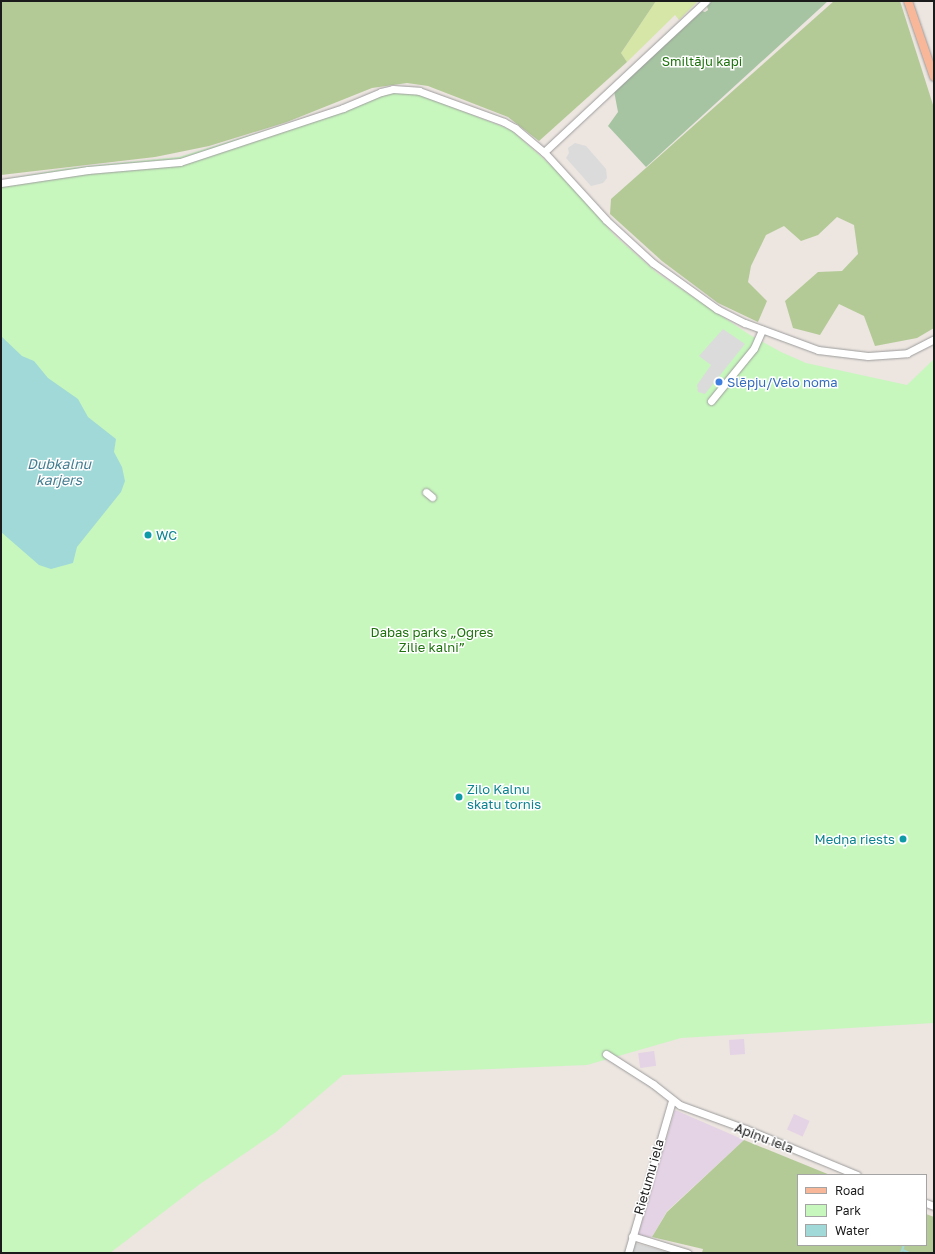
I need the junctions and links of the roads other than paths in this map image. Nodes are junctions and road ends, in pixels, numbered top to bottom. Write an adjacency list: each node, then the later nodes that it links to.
1 (706, 1): 4 (street)
2 (908, 1): 3 (main road)
3 (934, 77)
4 (544, 152): 5 (street); 6 (street)
5 (1, 183)
6 (762, 330): 7 (street); 8 (street)
7 (934, 339)
8 (711, 401)
9 (426, 492): 10 (street)
10 (432, 497)
11 (606, 1054): 12 (street, Apiņu iela)
12 (672, 1100): 13 (street, Apiņu iela); 14 (street, Rietumu iela)
13 (855, 1174)
14 (632, 1236): 15 (street, Rietumu iela); 16 (street)
15 (628, 1253)
16 (687, 1253)

